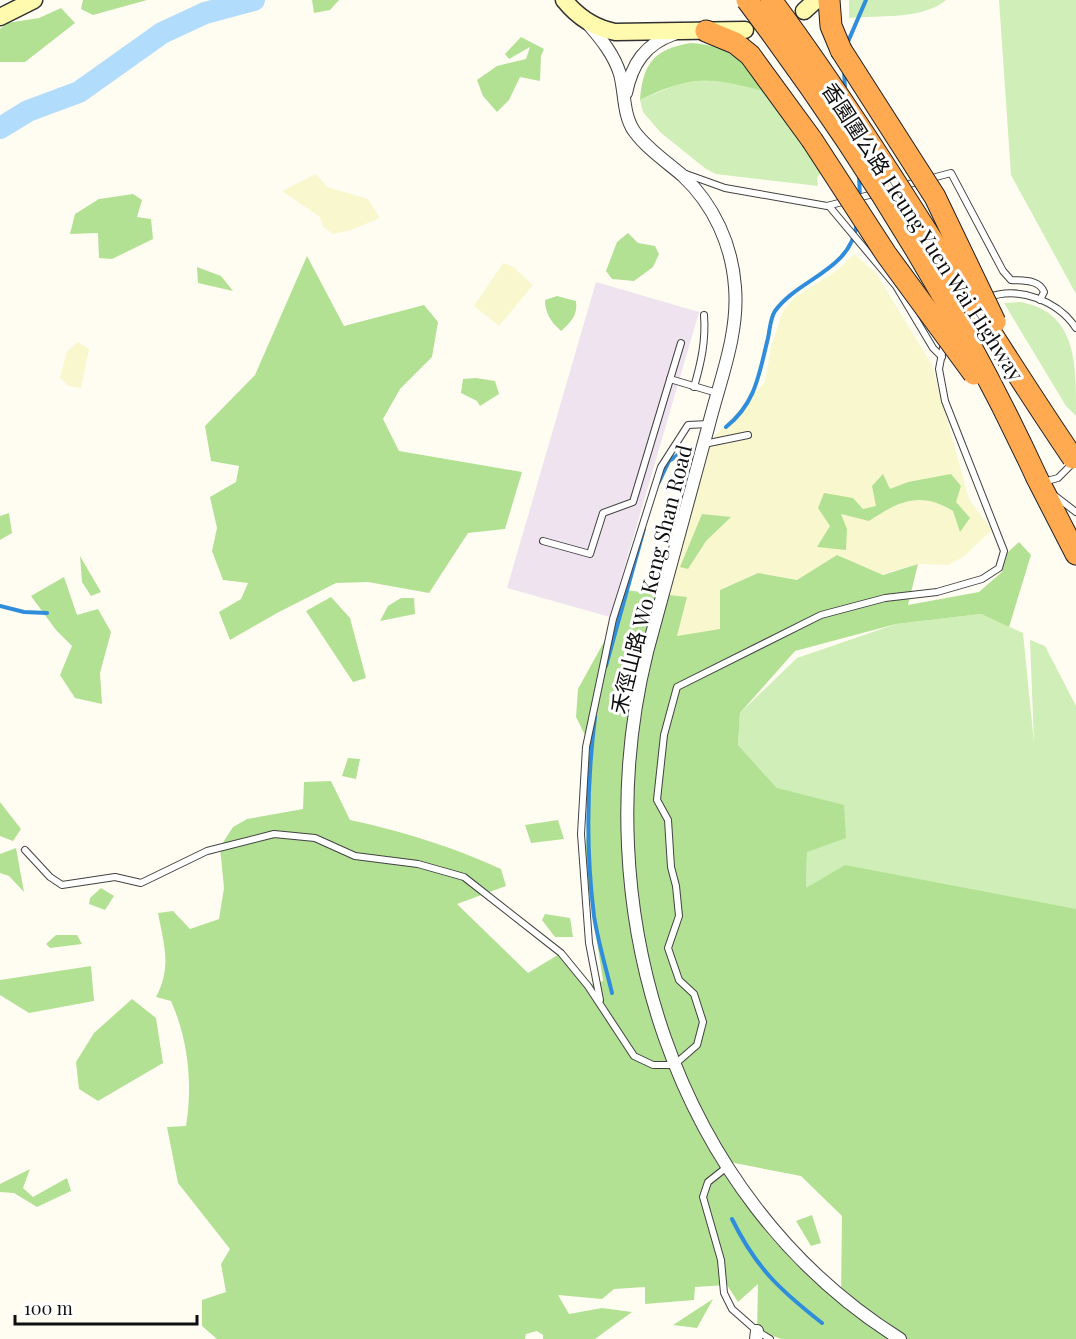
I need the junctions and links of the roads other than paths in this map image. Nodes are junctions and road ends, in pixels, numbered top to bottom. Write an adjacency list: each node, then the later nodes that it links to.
1 (34, 0): 6 (main road)
2 (747, 0): 25 (highway, 香園圍公路 Heung Yuen Wai Highway, bridge)
3 (771, 0): 24 (highway, 香園圍公路 Heung Yuen Wai Highway, bridge)
4 (820, 3): 24 (highway, bridge)
5 (574, 10): 8 (main road); 10 (street, 禾徑山路 Wo Keng Shan Road)
6 (0, 17)
7 (745, 30): 9 (main road)
8 (679, 32): 9 (main road); 10 (street)
9 (706, 32): 25 (highway, bridge)
10 (624, 100): 11 (street, 禾徑山路 Wo Keng Shan Road)
11 (670, 165): 12 (lane); 20 (street, 禾徑山路 Wo Keng Shan Road)
12 (829, 206): 13 (lane); 17 (lane)
13 (1040, 300): 15 (lane); 17 (lane)
14 (704, 315): 19 (lane)
15 (1076, 328)
16 (681, 343): 18 (lane)
17 (942, 357): 31 (lane)
18 (670, 379): 19 (lane); 27 (lane)
19 (694, 387): 20 (lane)
20 (717, 393): 21 (street, 禾徑山路 Wo Keng Shan Road)
21 (709, 424): 23 (street, 禾徑山路 Wo Keng Shan Road); 30 (lane)
22 (748, 435): 23 (lane)
23 (703, 444): 31 (street, 禾徑山路 Wo Keng Shan Road)
24 (1075, 462): 25 (lane)
25 (1038, 481): 26 (lane); 28 (highway, 香園圍公路 Heung Yuen Wai Highway)
26 (1076, 512)
27 (543, 541)
28 (1076, 554)
29 (25, 850): 30 (lane)
30 (601, 1004): 31 (lane)
31 (674, 1065): 32 (street, 禾徑山路 Wo Keng Shan Road)
32 (727, 1167): 33 (lane); 35 (street, 禾徑山路 Wo Keng Shan Road)
33 (756, 1335): 34 (lane)
34 (770, 1339)
35 (900, 1339)

